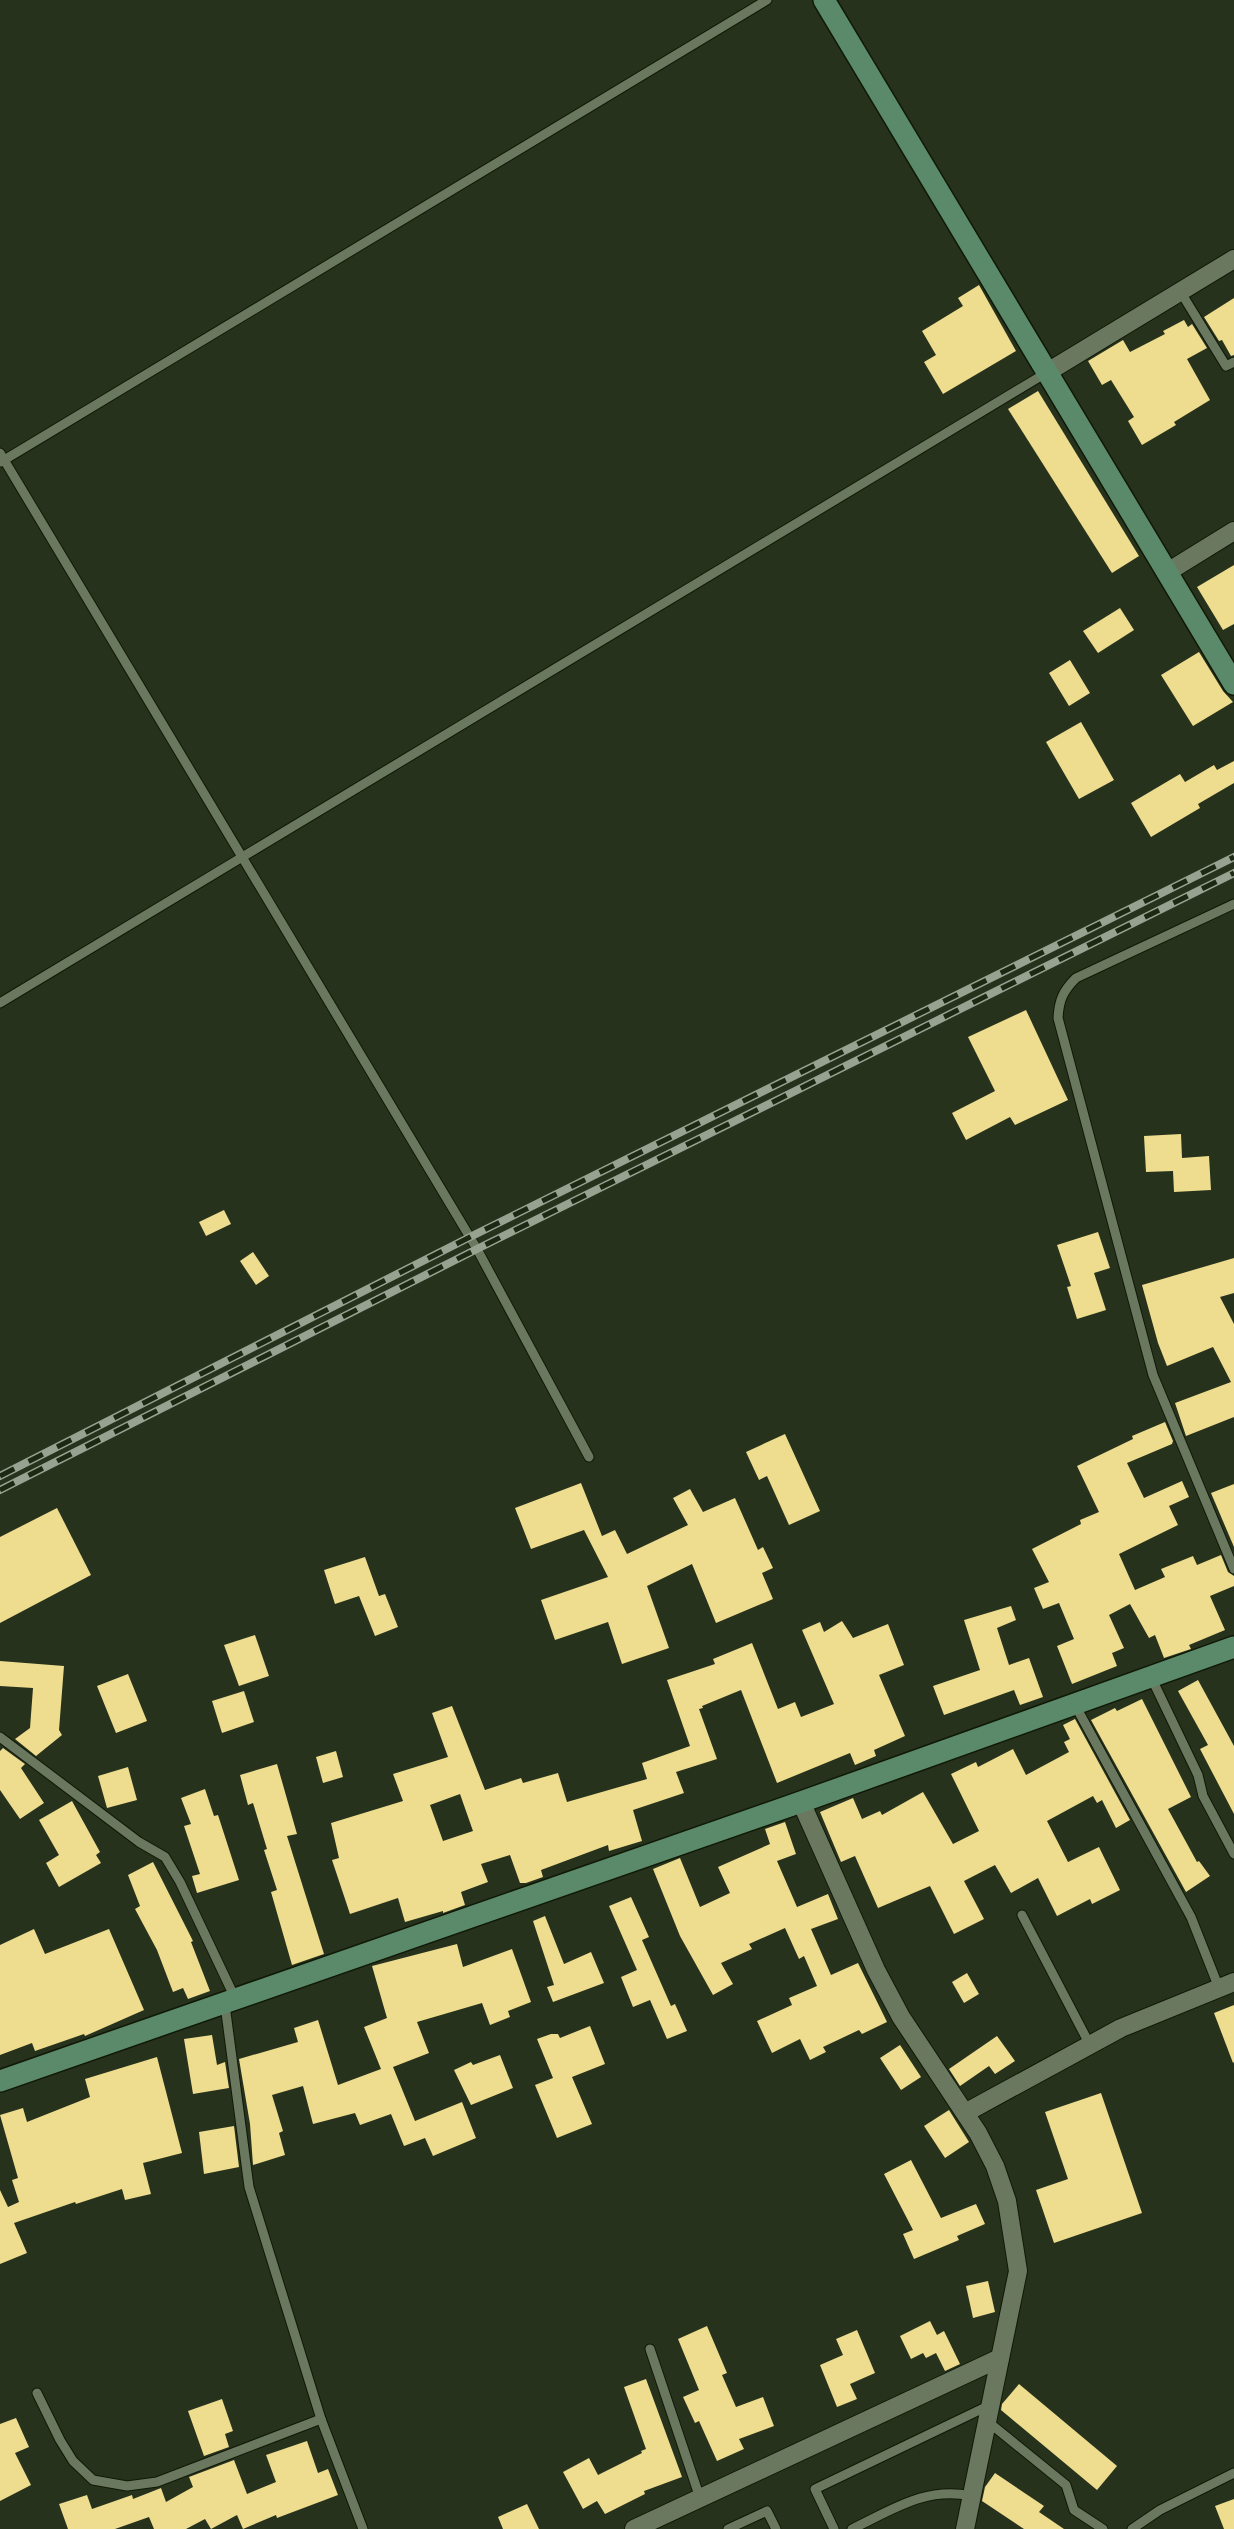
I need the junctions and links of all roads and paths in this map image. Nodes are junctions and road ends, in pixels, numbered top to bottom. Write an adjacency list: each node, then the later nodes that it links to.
1 (767, 0): 7 (lane)
2 (824, 0): 6 (street)
3 (1234, 259): 4 (street)
4 (1180, 291): 5 (lane); 6 (street)
5 (1234, 362)
6 (1046, 373): 9 (street); 11 (lane)
7 (2, 459): 11 (lane)
8 (1234, 531): 9 (street)
9 (1166, 573): 10 (street)
10 (1234, 684)
11 (242, 858): 13 (lane); 14 (lane)
12 (1234, 904): 15 (lane)
13 (0, 1003)
14 (589, 1457)
15 (1234, 1569)
16 (1234, 1647): 17 (street)
17 (1151, 1677): 18 (street); 21 (lane)
18 (1075, 1705): 20 (street); 23 (lane)
19 (0, 1737): 24 (lane)
20 (801, 1802): 24 (street); 27 (street)
21 (1234, 1854)
22 (1022, 1915): 25 (lane)
23 (1227, 1985): 25 (street)
24 (230, 2001): 26 (street); 32 (lane)
25 (1090, 2045): 27 (street)
26 (0, 2081)
27 (965, 2113): 29 (street)
28 (650, 2349): 35 (lane)
29 (1000, 2358): 31 (street); 35 (street)
30 (37, 2393): 32 (lane)
31 (988, 2413): 34 (street); 41 (lane); 43 (lane)
32 (321, 2419): 37 (lane)
33 (1234, 2473): 44 (lane)
34 (971, 2496): 36 (lane); 42 (street)
35 (700, 2498): 38 (street)
36 (855, 2528)
37 (363, 2529)
38 (634, 2529)
39 (728, 2529): 40 (lane)
40 (776, 2529)
41 (834, 2529)
42 (965, 2529)
43 (1103, 2529)
44 (1132, 2529)

